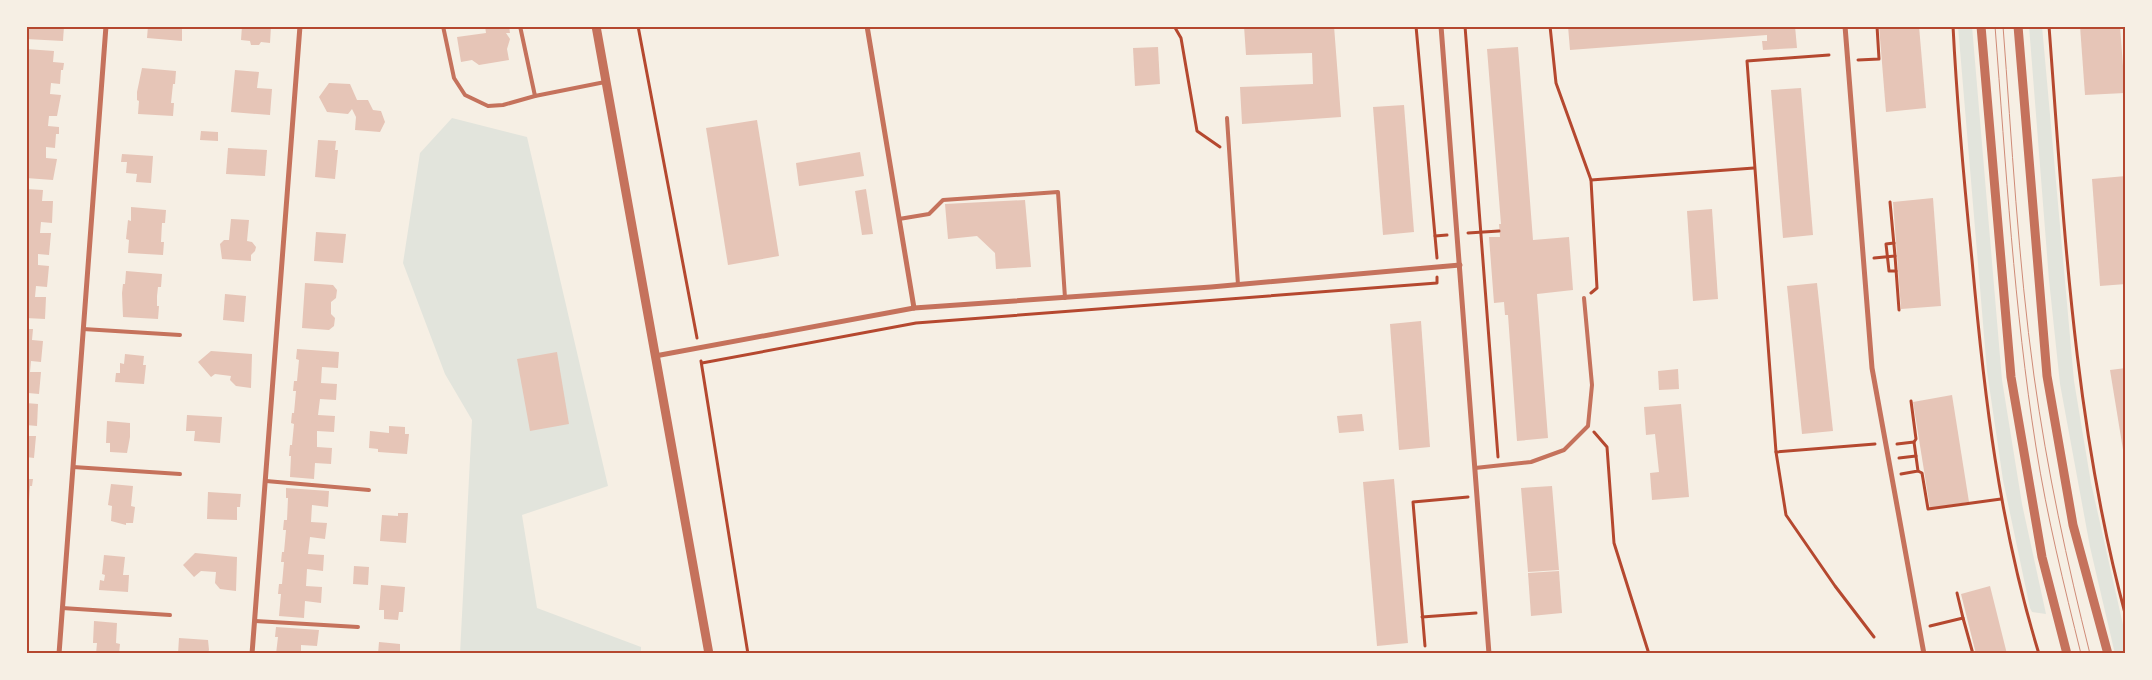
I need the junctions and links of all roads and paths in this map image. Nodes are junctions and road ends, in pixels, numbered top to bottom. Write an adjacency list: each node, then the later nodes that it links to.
1 (106, 26): 41 (street)
2 (300, 26): 59 (street)
3 (443, 26): 22 (lane)
4 (520, 26): 22 (lane)
5 (596, 26): 21 (street)
6 (638, 26): 43 (path)
7 (867, 26): 28 (street)
8 (1174, 26): 24 (path)
9 (1416, 26): 34 (path)
10 (1441, 26): 33 (street)
11 (1464, 26): 53 (path)
12 (1550, 26): 26 (path)
13 (1845, 26): 49 (street)
14 (1877, 26): 20 (path)
15 (1953, 26): 62 (path)
16 (1981, 26): 84 (street)
17 (2018, 26): 85 (street)
18 (2049, 26): 68 (path)
19 (1829, 55): 25 (path)
20 (1855, 60)
21 (606, 82): 22 (lane); 44 (street)
22 (536, 96)
23 (1227, 118): 24 (lane)
24 (1229, 151): 36 (lane)
25 (1755, 168): 26 (path); 50 (path)
26 (1590, 180): 38 (path)
27 (1890, 202): 29 (path)
28 (899, 219): 37 (lane); 39 (street)
29 (1894, 243): 30 (path); 31 (path)
30 (1895, 256): 31 (path); 35 (path)
31 (1887, 257): 32 (path); 35 (path)
32 (1871, 258)
33 (1460, 265): 34 (street); 55 (street)
34 (1438, 267): 36 (street); 45 (path)
35 (1896, 271): 40 (path)
36 (1238, 285): 37 (street)
37 (1065, 298): 39 (street)
38 (1584, 298): 47 (lane)
39 (914, 308): 43 (street)
40 (1899, 310)
41 (83, 329): 42 (lane); 54 (street)
42 (180, 335)
43 (699, 348): 44 (street); 45 (path)
44 (655, 356): 78 (street)
45 (702, 363): 79 (path)
46 (1911, 402): 48 (path)
47 (1588, 426): 53 (lane); 81 (path)
48 (1914, 442): 49 (path); 51 (path)
49 (1889, 444): 50 (path); 75 (street)
50 (1776, 452): 73 (path)
51 (1916, 456): 52 (path); 56 (path)
52 (1894, 459)
53 (1498, 466): 55 (lane)
54 (73, 467): 57 (lane); 64 (street)
55 (1475, 468): 61 (street)
56 (1918, 471): 58 (path); 62 (path)
57 (180, 474)
58 (1897, 475)
59 (266, 481): 60 (lane); 70 (street)
60 (370, 490)
61 (1477, 497): 65 (street); 67 (path)
62 (2001, 498): 83 (path)
63 (1958, 593): 69 (path)
64 (62, 608): 66 (lane); 76 (street)
65 (1486, 612): 67 (path); 80 (street)
66 (170, 615)
67 (1422, 617): 74 (path)
68 (2126, 617)
69 (1963, 618): 71 (path); 82 (path)
70 (255, 621): 72 (lane); 77 (street)
71 (1930, 626)
72 (358, 627)
73 (1874, 637)
74 (1425, 646)
75 (1923, 653)
76 (59, 654)
77 (252, 654)
78 (709, 654)
79 (748, 654)
80 (1489, 654)
81 (1649, 654)
82 (1972, 654)
83 (2039, 654)
84 (2067, 654)
85 (2108, 654)

